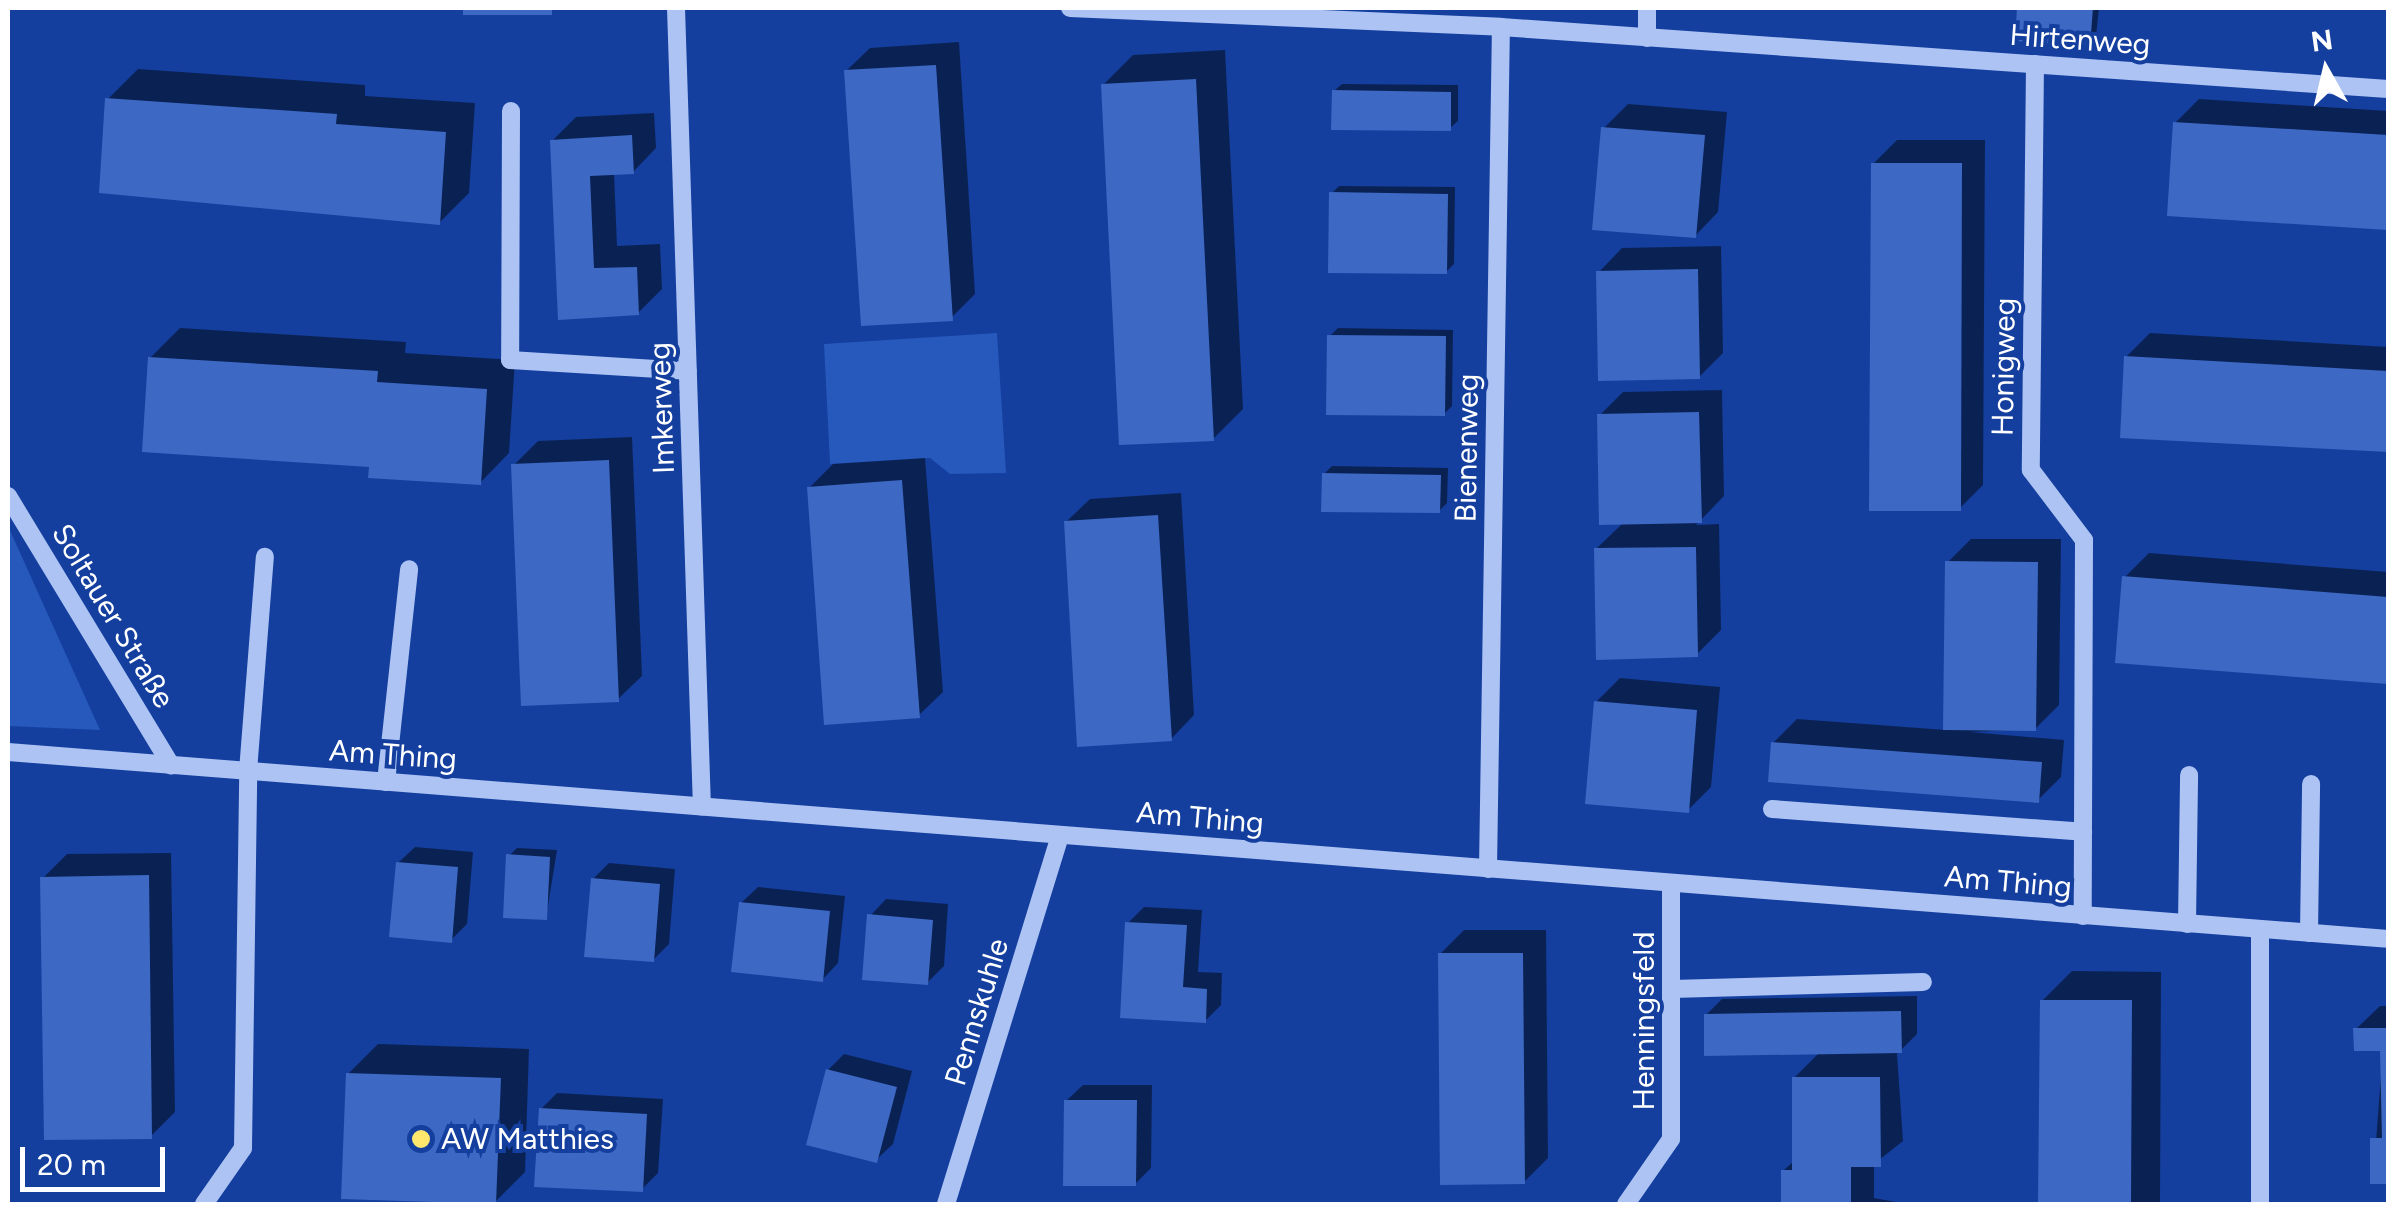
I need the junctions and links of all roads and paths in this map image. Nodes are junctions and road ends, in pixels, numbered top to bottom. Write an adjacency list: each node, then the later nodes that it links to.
1 (676, 8): 9 (street, Imkerweg)
2 (1070, 8): 4 (street, Hirtenweg)
3 (1647, 8): 5 (street)
4 (1501, 27): 5 (street, Hirtenweg); 23 (street, Bienenweg)
5 (1647, 38): 6 (street, Hirtenweg)
6 (2035, 64): 7 (street, Hirtenweg); 21 (street, Honigweg)
7 (2388, 90)
8 (511, 112): 9 (street)
9 (688, 371): 19 (street, Imkerweg)
10 (8, 496): 14 (street, Soltauer Straße)
11 (265, 557): 15 (street)
12 (409, 569): 17 (street)
13 (8, 752): 14 (street, Am Thing)
14 (172, 765): 15 (street, Am Thing)
15 (248, 771): 17 (street, Am Thing); 32 (street)
16 (2189, 776): 26 (street)
17 (386, 782): 19 (street, Am Thing)
18 (2311, 784): 28 (street)
19 (702, 806): 22 (street, Am Thing)
20 (1772, 808): 21 (street)
21 (2083, 832): 25 (street, Honigweg)
22 (1060, 835): 23 (street, Am Thing); 33 (street, Pennskuhle)
23 (1488, 869): 24 (street, Am Thing)
24 (1672, 883): 25 (street, Am Thing); 31 (street, Henningsfeld)
25 (2083, 916): 26 (street, Am Thing)
26 (2187, 924): 27 (street, Am Thing)
27 (2260, 929): 28 (street, Am Thing); 35 (street)
28 (2309, 933): 29 (street, Am Thing)
29 (2388, 940)
30 (1923, 982): 31 (street)
31 (1672, 989): 34 (street, Henningsfeld)
32 (204, 1204)
33 (946, 1204)
34 (1626, 1204)
35 (2260, 1204)

